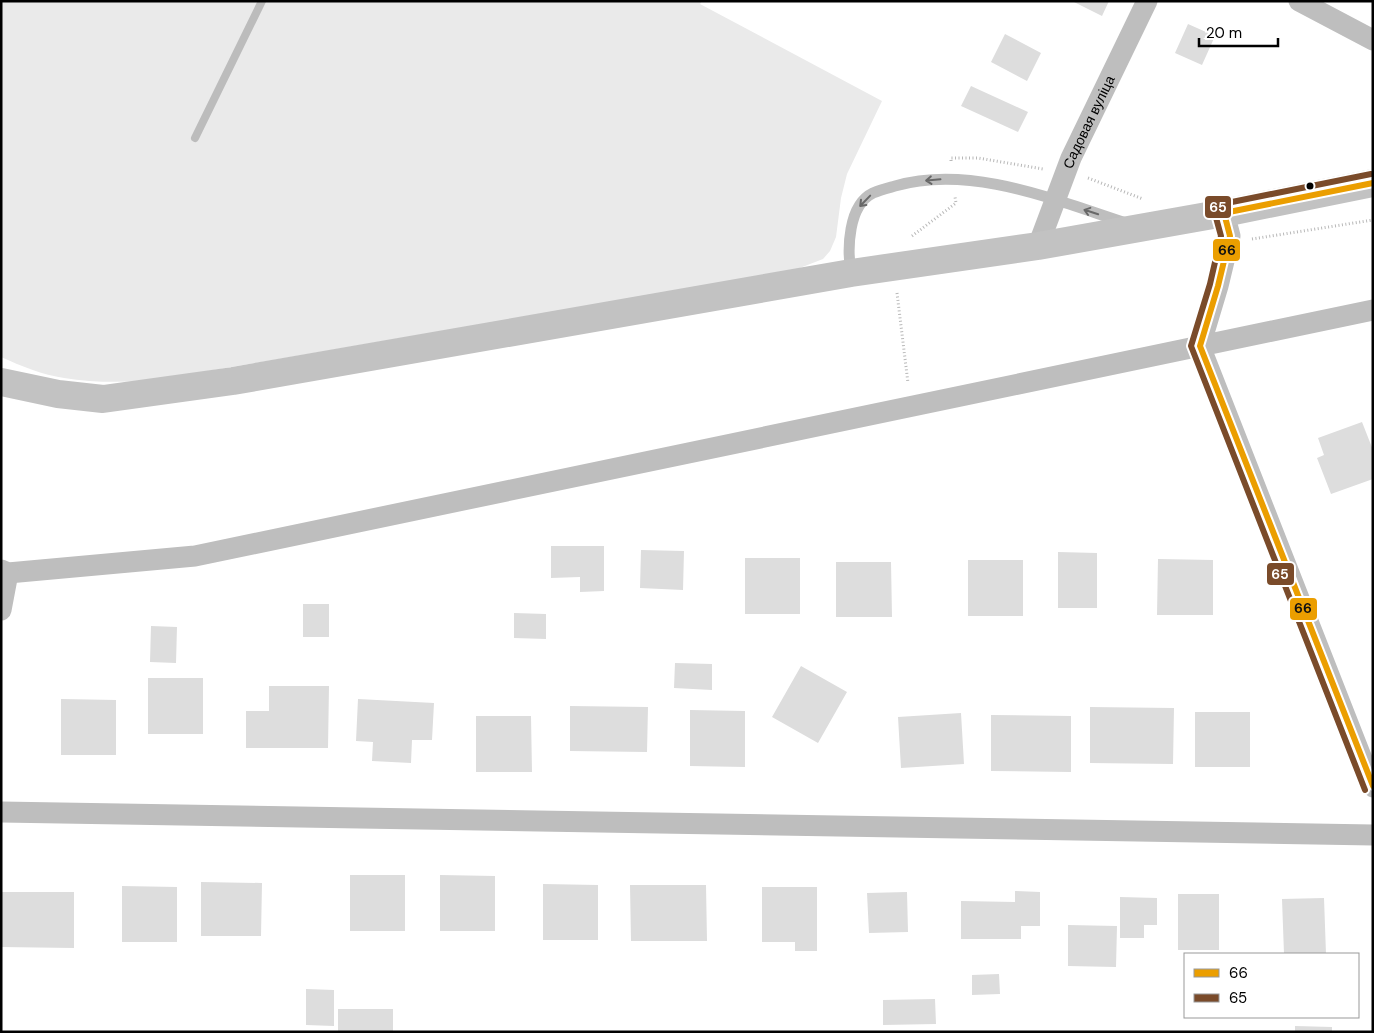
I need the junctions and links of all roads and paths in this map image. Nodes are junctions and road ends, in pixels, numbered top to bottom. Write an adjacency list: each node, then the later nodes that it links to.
1 (1147, 1): 4 (street, Садовая вуліца)
2 (1299, 1): 3 (street)
3 (1373, 40)
4 (1066, 173): 5 (path); 7 (path); 8 (street, Садовая вуліца)
5 (953, 178): 8 (lane); 12 (path); 15 (lane, one-way to 15)
6 (1373, 183): 9 (street)
7 (1144, 199)
8 (1056, 200): 11 (lane, one-way to 8); 14 (street, Садовая вуліца)
9 (1224, 213): 11 (street); 18 (street)
10 (1373, 220): 13 (path)
11 (1138, 228): 14 (street)
12 (906, 240)
13 (1244, 240)
14 (1038, 246): 15 (street)
15 (851, 272): 19 (street)
16 (897, 292): 20 (path)
17 (1373, 310): 18 (street)
18 (1200, 346): 20 (street); 23 (street)
19 (1, 382)
20 (911, 406): 21 (street)
21 (5, 571): 22 (street)
22 (1, 610)
23 (1373, 787)
24 (1, 812): 25 (street)
25 (1373, 835)

